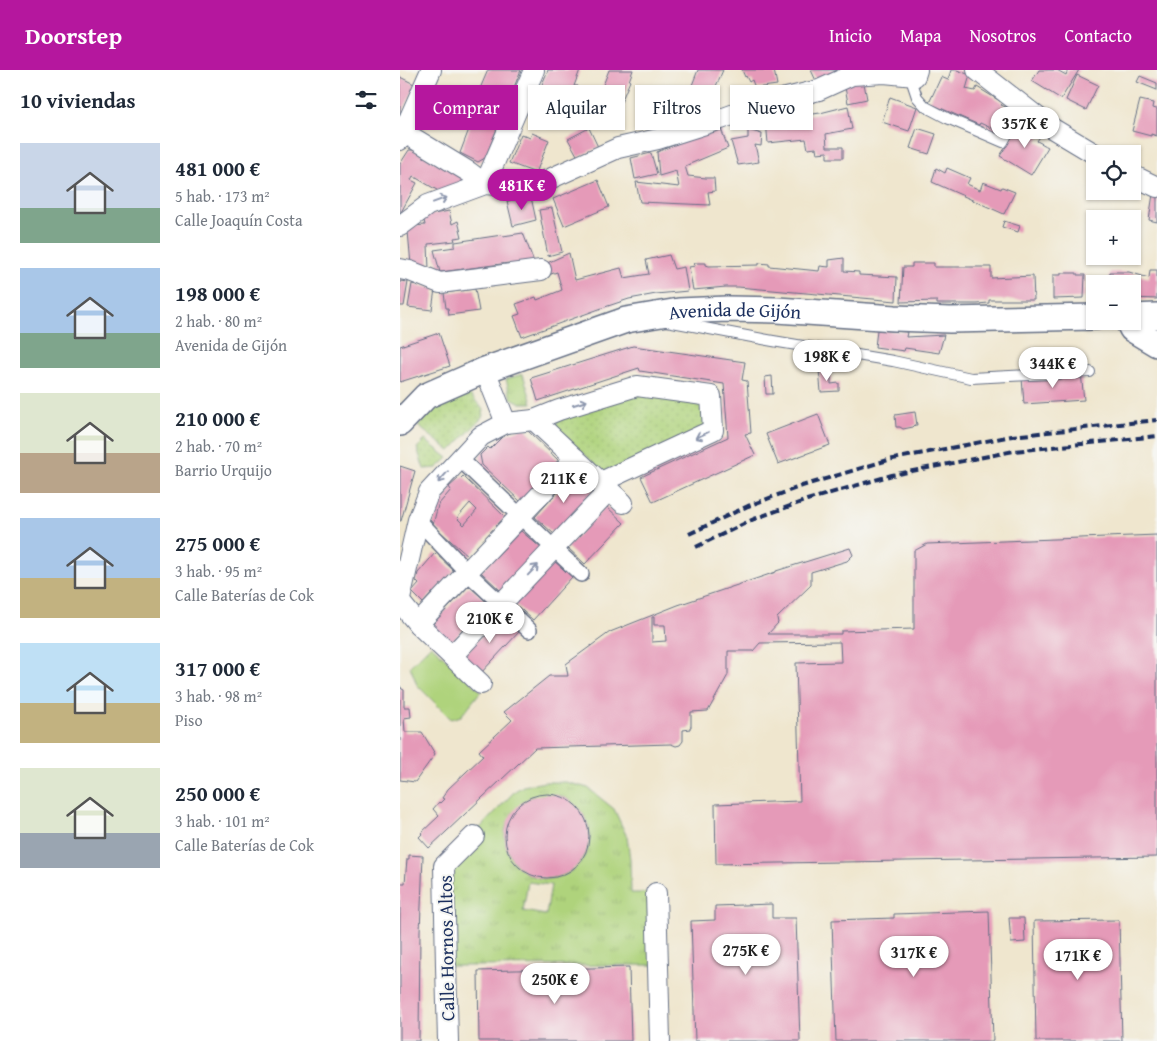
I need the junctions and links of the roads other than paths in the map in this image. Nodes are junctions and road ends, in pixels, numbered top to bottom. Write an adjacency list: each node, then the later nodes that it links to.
1 (431, 70): 7 (street)
2 (534, 70): 10 (street)
3 (977, 70): 8 (street)
4 (850, 72): 5 (street); 10 (street)
5 (916, 73): 6 (lane)
6 (1016, 118)
7 (401, 134): 10 (street)
8 (1086, 149)
9 (1141, 179): 11 (street)
10 (485, 184): 12 (street, one-way to 10)
11 (1157, 187)
12 (400, 226)
13 (400, 270): 14 (street)
14 (541, 270)
15 (1157, 316): 18 (street)
16 (645, 317): 17 (street, Avenida de Gijón); 21 (street, Avenida de Gijón); 22 (lane)
17 (1086, 317)
18 (1141, 317)
19 (1134, 330): 20 (street)
20 (1157, 344)
21 (485, 370): 24 (street, Avenida de Gijón); 25 (street)
22 (1090, 372)
23 (534, 420): 25 (street); 27 (street); 28 (street, one-way to 28)
24 (400, 423)
25 (506, 423): 26 (street)
26 (460, 458): 29 (street); 30 (street, one-way to 30)
27 (575, 458): 28 (street); 29 (street)
28 (611, 492): 31 (street)
29 (520, 516): 31 (street); 32 (street)
30 (418, 520): 32 (street); 34 (street)
31 (554, 548): 33 (street); 35 (street, one-way to 31)
32 (468, 572): 35 (street); 36 (street)
33 (581, 574)
34 (400, 601): 36 (street)
35 (501, 604): 37 (street); 38 (street)
36 (418, 624): 38 (street)
37 (528, 630)
38 (452, 656): 39 (street)
39 (481, 684)
40 (474, 836): 42 (street, Calle Hornos Altos)
41 (656, 893): 43 (street)
42 (448, 1041)
43 (660, 1041)

